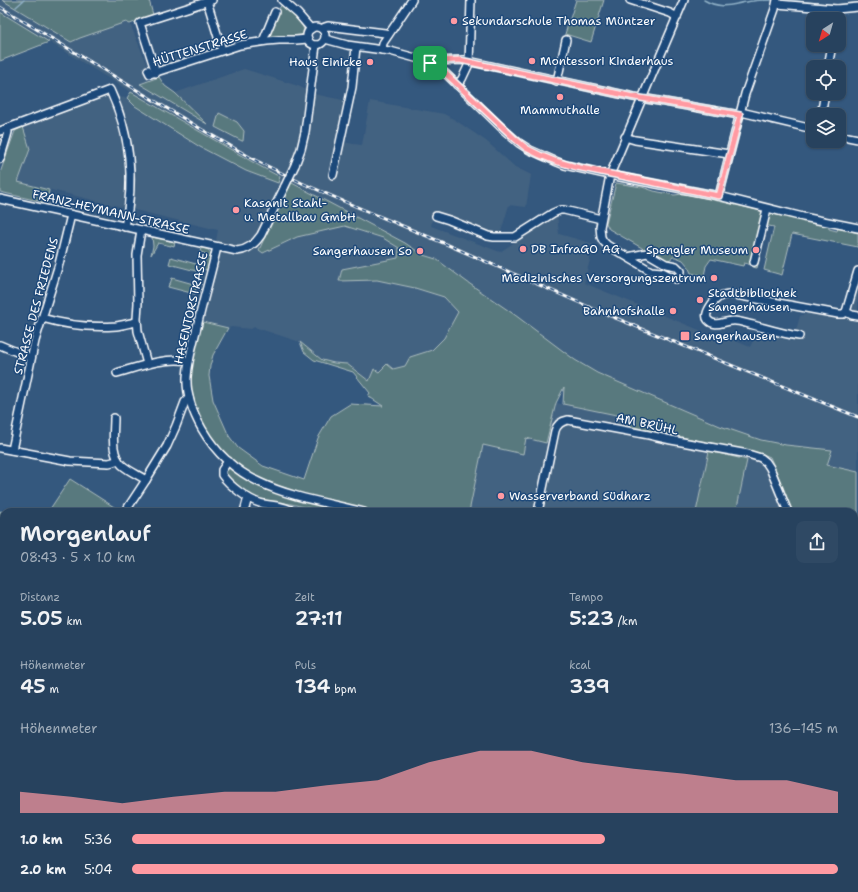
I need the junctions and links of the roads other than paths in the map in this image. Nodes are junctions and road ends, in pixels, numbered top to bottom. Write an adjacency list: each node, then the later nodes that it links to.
1 (283, 0): 13 (street)
2 (412, 0): 15 (street)
3 (471, 0): 24 (street)
4 (630, 0): 12 (street)
5 (684, 0): 12 (street)
6 (209, 1): 22 (street); 27 (street)
7 (777, 2): 9 (street); 31 (street)
8 (858, 7): 9 (street)
9 (838, 9): 11 (street)
10 (275, 12): 19 (street)
11 (837, 12)
12 (677, 16): 30 (street)
13 (311, 29): 14 (street); 16 (street)
14 (322, 30): 15 (street); 17 (street)
15 (388, 35): 23 (street)
16 (308, 39): 19 (street, HÜTTENSTRASSE); 20 (street)
17 (324, 39): 20 (street); 21 (street)
18 (566, 40): 28 (street)
19 (263, 41): 22 (street, HÜTTENSTRASSE)
20 (316, 45): 50 (street, HASENTORSTRASSE, bridge)
21 (356, 47): 23 (street); 39 (street)
22 (222, 50): 27 (street, HÜTTENSTRASSE)
23 (382, 50): 25 (street)
24 (470, 62): 25 (street); 28 (street); 29 (street)
25 (430, 63): 29 (street)
26 (148, 70): 27 (street, HÜTTENSTRASSE)
27 (156, 73)
28 (557, 80): 30 (street)
29 (457, 85): 40 (street)
30 (642, 98): 31 (street); 35 (street)
31 (740, 113): 32 (street); 37 (street)
32 (806, 127)
33 (3, 129): 38 (street); 47 (street)
34 (848, 137): 36 (street)
35 (625, 138): 37 (street); 40 (street)
36 (858, 139)
37 (729, 154): 41 (street)
38 (0, 159)
39 (333, 175)
40 (610, 175): 41 (street); 46 (street)
41 (719, 196): 43 (street)
42 (0, 199): 44 (street, FRANZ-HEYMANN-STRASSE)
43 (767, 209): 48 (street); 52 (street)
44 (71, 215): 47 (street, FRANZ-HEYMANN-STRASSE); 56 (street, STRASSE DES FRIEDENS)
45 (436, 216): 46 (street)
46 (601, 219): 51 (street)
47 (125, 227): 49 (street, FRANZ-HEYMANN-STRASSE)
48 (858, 228)
49 (141, 230): 50 (street, FRANZ-HEYMANN-STRASSE); 57 (street)
50 (216, 247): 61 (street, HASENTORSTRASSE)
51 (628, 257): 51 (street)
52 (754, 262)
53 (858, 271): 54 (street)
54 (846, 312): 55 (street); 58 (street)
55 (858, 316)
56 (42, 318): 57 (street); 60 (street, STRASSE DES FRIEDENS)
57 (137, 322): 62 (street)
58 (798, 336)
59 (0, 345): 60 (street)
60 (31, 358): 67 (street, STRASSE DES FRIEDENS)
61 (189, 360): 62 (street); 64 (street, HASENTORSTRASSE)
62 (147, 364): 63 (street)
63 (117, 373)
64 (189, 398): 69 (street, HASENTORSTRASSE); 70 (street)
65 (114, 418): 68 (street)
66 (0, 448): 67 (street)
67 (12, 450): 68 (street)
68 (118, 460): 70 (street)
69 (228, 461): 71 (street); 75 (street, HASENTORSTRASSE)
70 (146, 480): 72 (street)
71 (248, 498): 73 (street); 74 (street)
72 (128, 508)
73 (245, 508)
74 (284, 508)
75 (347, 508)
76 (539, 508): 77 (street, AM BRÜHL)
77 (786, 508)

